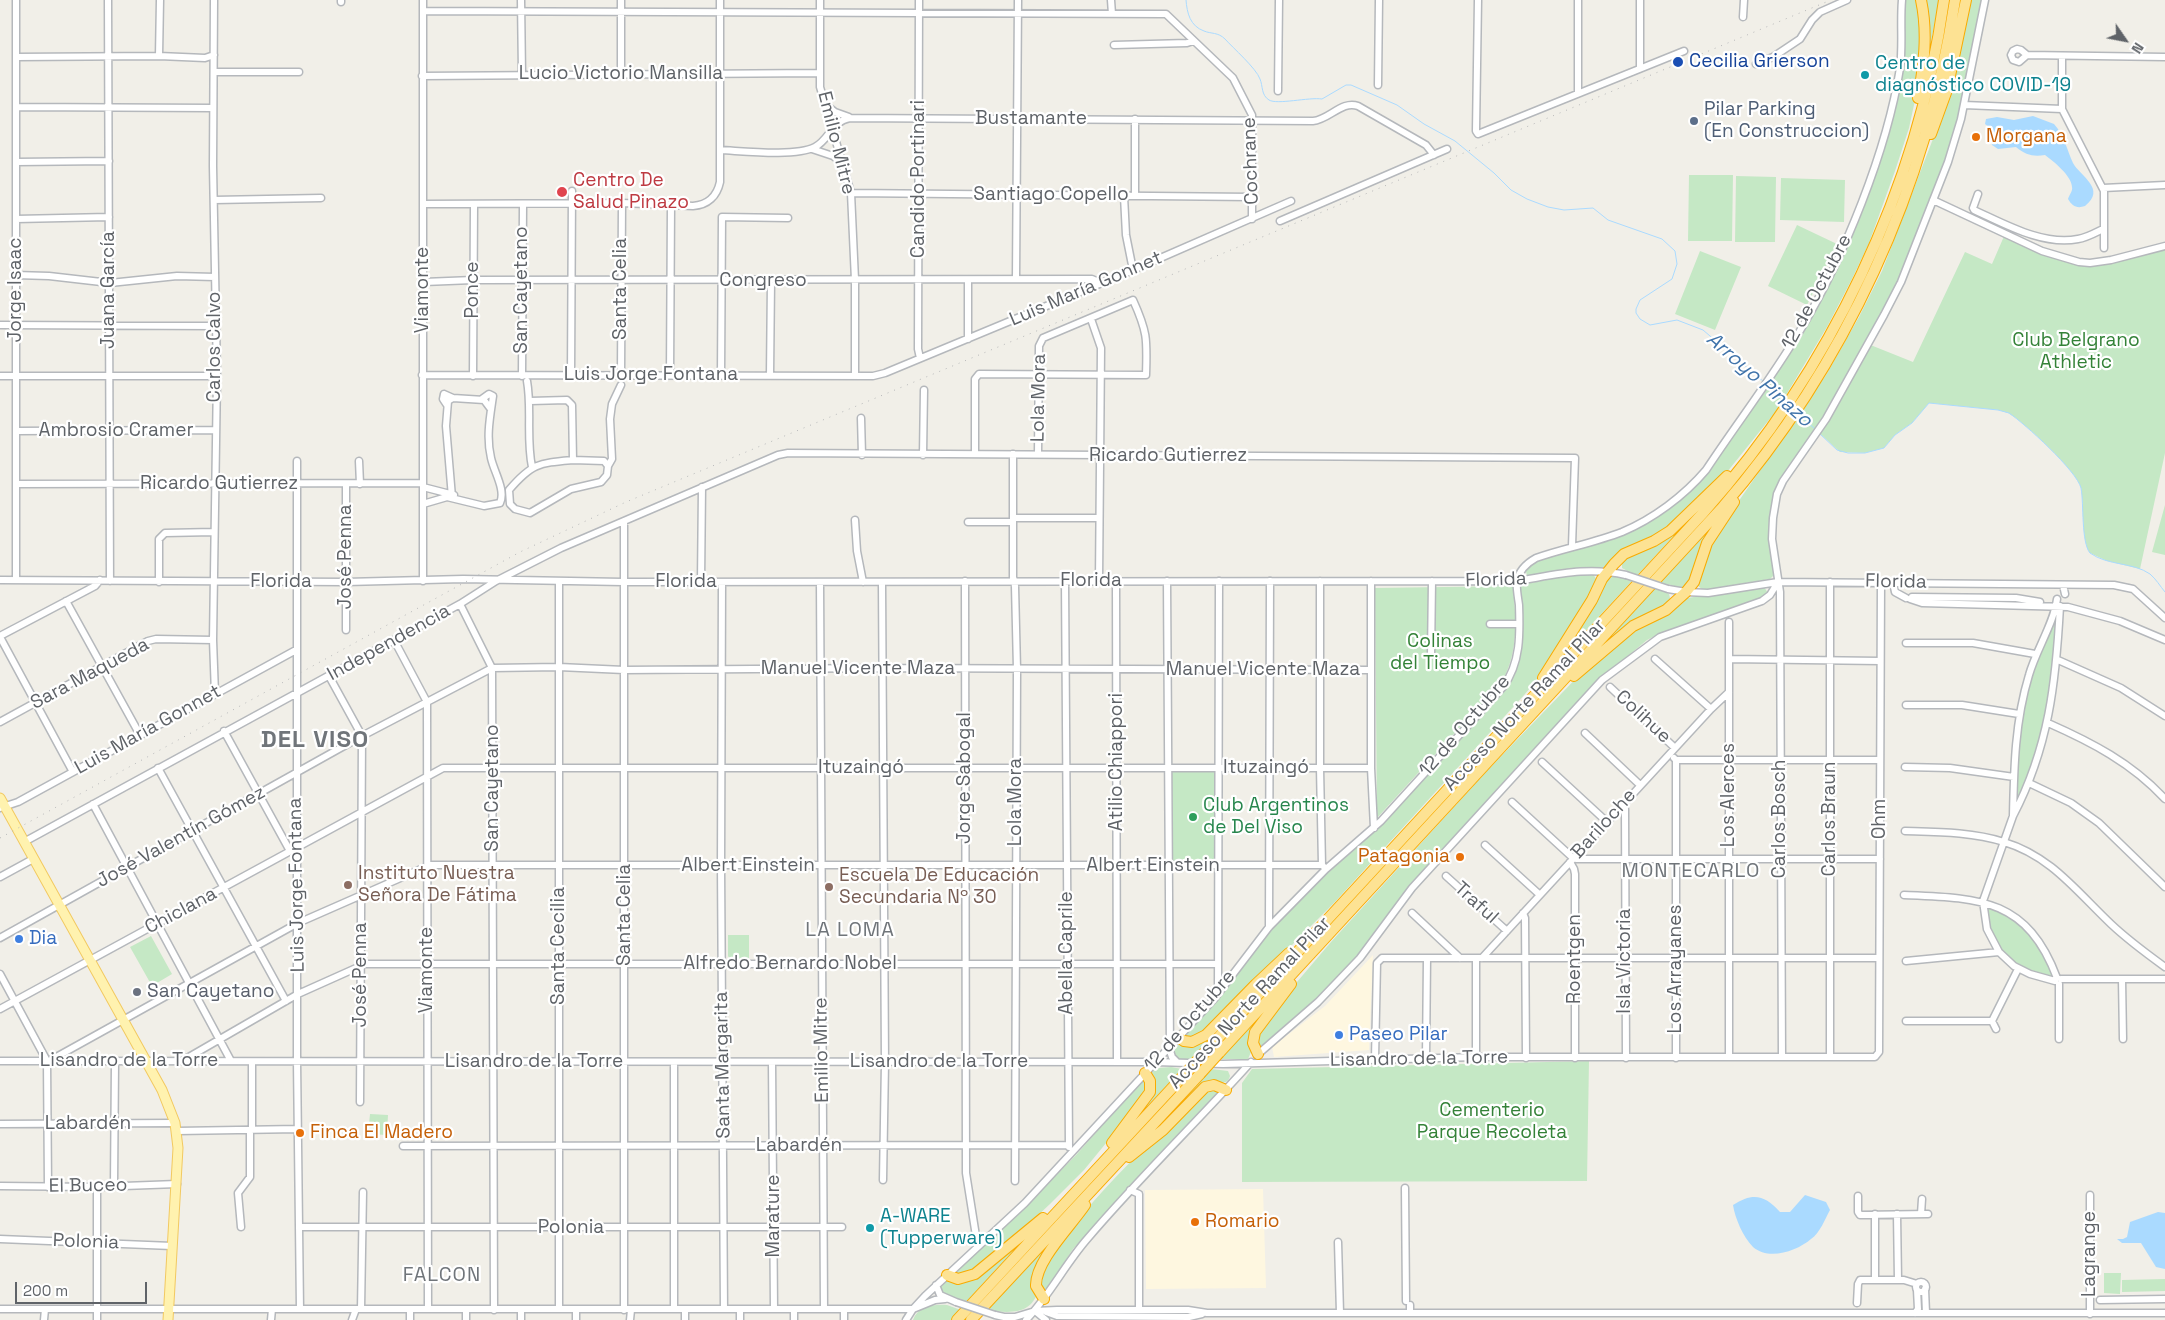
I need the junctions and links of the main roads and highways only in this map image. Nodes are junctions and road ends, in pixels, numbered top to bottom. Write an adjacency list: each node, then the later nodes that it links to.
1 (1921, 0): 5 (highway)
2 (1944, 0): 5 (highway, Acceso Norte Ramal Pilar)
3 (1955, 0): 6 (highway, Acceso Norte Ramal Pilar)
4 (1966, 0): 6 (highway)
5 (1908, 153): 7 (highway, Acceso Norte Ramal Pilar)
6 (1916, 167): 8 (highway, Acceso Norte Ramal Pilar)
7 (1754, 451): 11 (highway, Acceso Norte Ramal Pilar); 11 (highway)
8 (1754, 469): 9 (highway); 12 (highway, Acceso Norte Ramal Pilar)
9 (1694, 582): 10 (highway); 12 (highway)
10 (1700, 593)
11 (1527, 702): 15 (highway, Acceso Norte Ramal Pilar)
12 (1536, 709): 16 (highway, Acceso Norte Ramal Pilar)
13 (0, 798): 14 (main road)
14 (2, 808): 25 (main road)
15 (1325, 921): 17 (highway); 22 (highway, Acceso Norte Ramal Pilar, bridge)
16 (1338, 924): 18 (highway); 21 (highway, Acceso Norte Ramal Pilar, bridge)
17 (1178, 1037)
18 (1258, 1054)
19 (1145, 1073): 22 (highway)
20 (1226, 1090): 21 (highway)
21 (1104, 1177): 24 (highway); 27 (highway, Acceso Norte Ramal Pilar)
22 (1082, 1183): 23 (highway); 26 (highway, Acceso Norte Ramal Pilar)
23 (947, 1274)
24 (1044, 1299)
25 (168, 1320)
26 (957, 1320)
27 (971, 1320)

